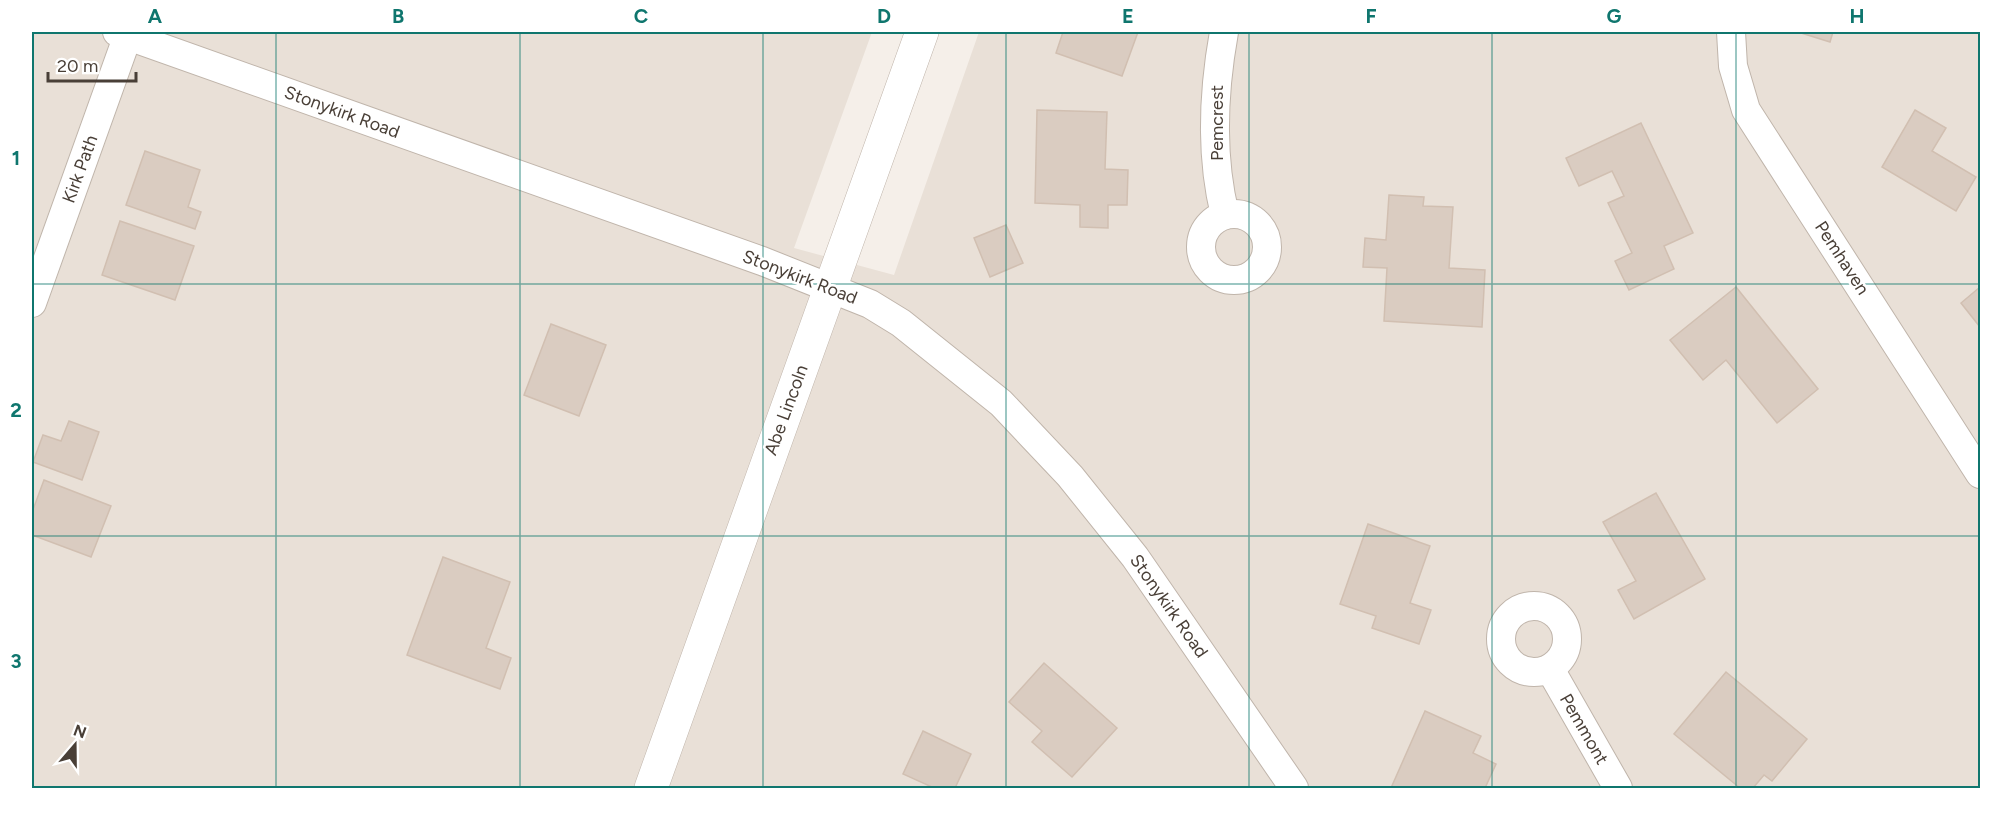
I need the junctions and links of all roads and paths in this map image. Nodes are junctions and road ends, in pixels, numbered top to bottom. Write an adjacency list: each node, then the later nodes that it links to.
1 (922, 32): 7 (street, Abe Lincoln)
2 (1224, 32): 5 (street, Pemcrest)
3 (1731, 32): 9 (street, Pemhaven)
4 (122, 33): 6 (street, Kirk Path); 7 (street, Stonykirk Road)
5 (1225, 215)
6 (41, 249): 8 (street, Kirk Path)
7 (830, 288): 11 (street, Abe Lincoln); 12 (street, Stonykirk Road)
8 (32, 303)
9 (1980, 474)
10 (1550, 669): 13 (street, Pemmont)
11 (651, 789)
12 (1294, 789)
13 (1618, 789)

